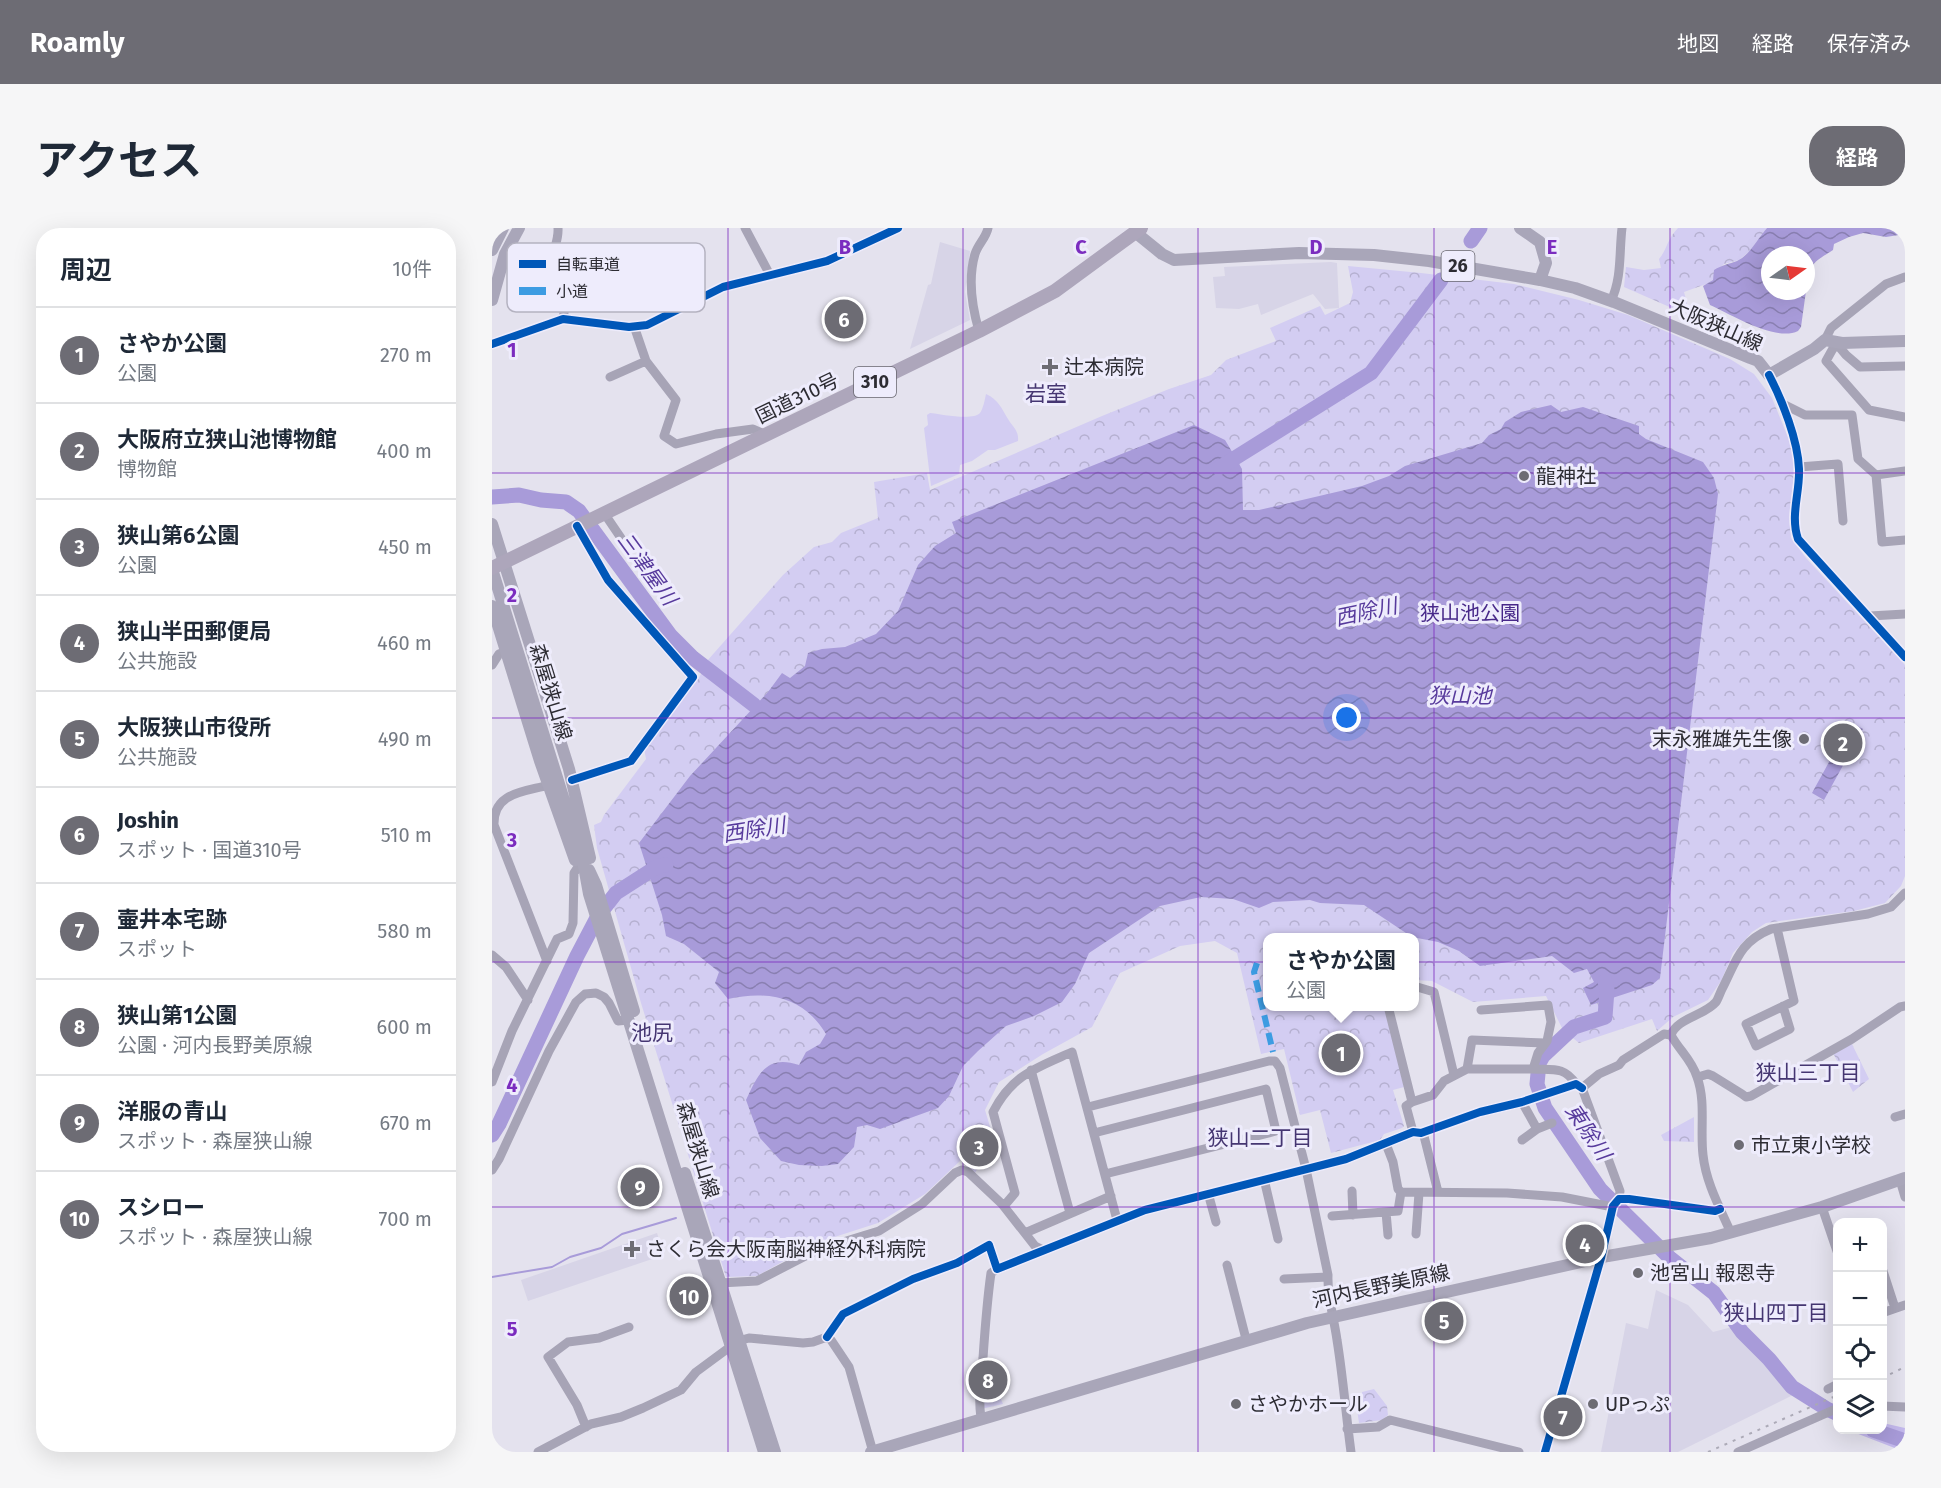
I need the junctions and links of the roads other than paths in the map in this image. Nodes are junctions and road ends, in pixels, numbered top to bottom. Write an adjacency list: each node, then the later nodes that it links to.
1 (503, 228): 12 (main road)
2 (519, 228): 10 (main road)
3 (558, 228): 11 (street)
4 (746, 228): 15 (street)
5 (898, 228): 15 (street)
6 (988, 228): 25 (street)
7 (1520, 228): 17 (main road)
8 (1622, 228): 20 (street)
9 (1138, 230): 17 (main road, 大阪狭山線 / 26); 25 (highway, 国道310号 / 310)
10 (511, 243)
11 (557, 243)
12 (492, 250): 14 (street)
13 (507, 250): 14 (main road)
14 (505, 254): 19 (main road)
15 (770, 275): 18 (street)
16 (1905, 277): 27 (street)
17 (1540, 280): 20 (main road, 大阪狭山線 / 26)
18 (705, 296)
19 (492, 300)
20 (1611, 301): 31 (main road, 大阪狭山線 / 26)
21 (564, 312): 23 (street)
22 (673, 312): 24 (street)
23 (563, 319): 24 (street); 28 (street)
24 (634, 326): 29 (street)
25 (980, 331): 35 (highway, 国道310号 / 310)
26 (1905, 341): 27 (main road)
27 (1830, 342): 30 (street); 31 (main road, 大阪狭山線); 34 (street)
28 (492, 344)
29 (646, 361): 32 (street); 35 (street)
30 (1905, 366)
31 (1769, 375): 33 (street)
32 (610, 377)
33 (1781, 403): 36 (street); 38 (street)
34 (1905, 417)
35 (766, 435): 39 (highway, 国道310号 / 310)
36 (1799, 467): 40 (street); 48 (street)
37 (1905, 471): 38 (street)
38 (1876, 475): 44 (street)
39 (604, 513): 42 (highway, 国道310号 / 310); 43 (street)
40 (1843, 521)
41 (492, 524): 45 (main road)
42 (578, 525): 45 (highway, 国道310号 / 310); 52 (street)
43 (621, 538)
44 (1905, 540)
45 (496, 566): 52 (main road); 54 (main road, 森屋狭山線)
46 (492, 606): 49 (main road)
47 (1905, 614): 48 (street)
48 (1870, 616): 50 (street)
49 (507, 651): 51 (street); 53 (main road)
50 (1905, 657)
51 (492, 665)
52 (572, 780): 55 (main road)
53 (549, 785): 54 (main road); 59 (street)
54 (581, 864): 55 (main road, 森屋狭山線); 59 (street)
55 (593, 890): 60 (main road, 森屋狭山線)
56 (1905, 893): 57 (street)
57 (1777, 928): 63 (street); 68 (street)
58 (492, 955): 62 (street)
59 (547, 961): 62 (street)
60 (616, 963): 67 (main road, 森屋狭山線); 123 (main road, 森屋狭山線)
61 (1419, 988): 73 (street)
62 (528, 1000): 75 (street)
63 (1784, 1006): 63 (street)
64 (1905, 1006): 74 (street)
65 (1481, 1010): 69 (street)
66 (1389, 1011): 77 (street)
67 (628, 1020): 89 (street); 129 (main road, 森屋狭山線)
68 (1671, 1035): 74 (street); 76 (street)
69 (1545, 1043): 70 (street); 71 (street)
70 (1467, 1069): 71 (street); 73 (street)
71 (1537, 1069): 76 (street)
72 (1031, 1070): 79 (street); 101 (street); 105 (street)
73 (1454, 1075): 77 (street)
74 (1698, 1077): 103 (street)
75 (492, 1082)
76 (1579, 1086): 78 (street); 100 (street)
77 (1412, 1102): 84 (street)
78 (1522, 1102): 83 (street); 84 (street)
79 (1088, 1107): 85 (street); 88 (street)
80 (1905, 1114): 81 (street)
81 (1895, 1117)
82 (1552, 1123): 83 (street)
83 (1537, 1129): 86 (street)
84 (1418, 1132): 87 (street); 96 (street)
85 (1094, 1133): 90 (street); 90 (street)
86 (1522, 1140)
87 (1386, 1144): 88 (street); 94 (street)
88 (1306, 1168): 92 (street); 121 (street)
89 (492, 1170)
90 (1104, 1174): 98 (street)
91 (1902, 1178): 99 (street); 102 (main road, 河内長野美原線)
92 (1264, 1179): 97 (street); 114 (street)
93 (1352, 1191): 106 (street)
94 (1401, 1192): 95 (street); 104 (street)
95 (1419, 1192): 96 (street); 112 (street)
96 (1438, 1192): 100 (street)
97 (1208, 1193): 108 (street); 109 (street)
98 (1111, 1196): 105 (street); 108 (street)
99 (1905, 1197)
100 (1615, 1204): 103 (street); 117 (street)
101 (1004, 1206): 110 (street); 123 (street)
102 (1822, 1208): 111 (main road, 河内長野美原線); 115 (street)
103 (1720, 1209): 111 (street)
104 (1386, 1212): 106 (street); 113 (street)
105 (1070, 1213): 110 (street)
106 (1353, 1215): 107 (street)
107 (1332, 1216)
108 (1117, 1220): 116 (street)
109 (1216, 1222)
110 (1024, 1233): 116 (street)
111 (1731, 1233): 117 (main road, 河内長野美原線)
112 (1416, 1234)
113 (1388, 1235)
114 (1278, 1239)
115 (1833, 1240)
116 (1043, 1250): 119 (street)
117 (1601, 1258): 125 (main road, 河内長野美原線); 143 (street)
118 (1227, 1265): 128 (street)
119 (997, 1269): 127 (street); 133 (street)
120 (1882, 1272): 124 (street)
121 (1328, 1277): 122 (street); 125 (street)
122 (1284, 1280)
123 (720, 1283): 129 (main road, 森屋狭山線)
124 (1900, 1307)
125 (1334, 1316): 128 (main road, 河内長野美原線); 135 (street)
126 (629, 1327): 134 (street)
127 (827, 1337): 129 (street); 140 (street)
128 (1246, 1339): 133 (main road, 河内長野美原線)
129 (734, 1344): 134 (street); 138 (main road, 森屋狭山線); 139 (main road, 森屋狭山線)
130 (1887, 1406): 131 (street)
131 (1905, 1407)
132 (1833, 1410): 136 (street)
133 (981, 1418): 140 (main road, 河内長野美原線)
134 (586, 1427): 137 (street)
135 (1347, 1429): 141 (street); 142 (street)
136 (1762, 1441): 144 (street); 145 (street)
137 (538, 1452)
138 (764, 1452)
139 (774, 1452)
140 (872, 1452)
141 (1351, 1452)
142 (1519, 1452)
143 (1545, 1452)
144 (1738, 1452)
145 (1764, 1452)

